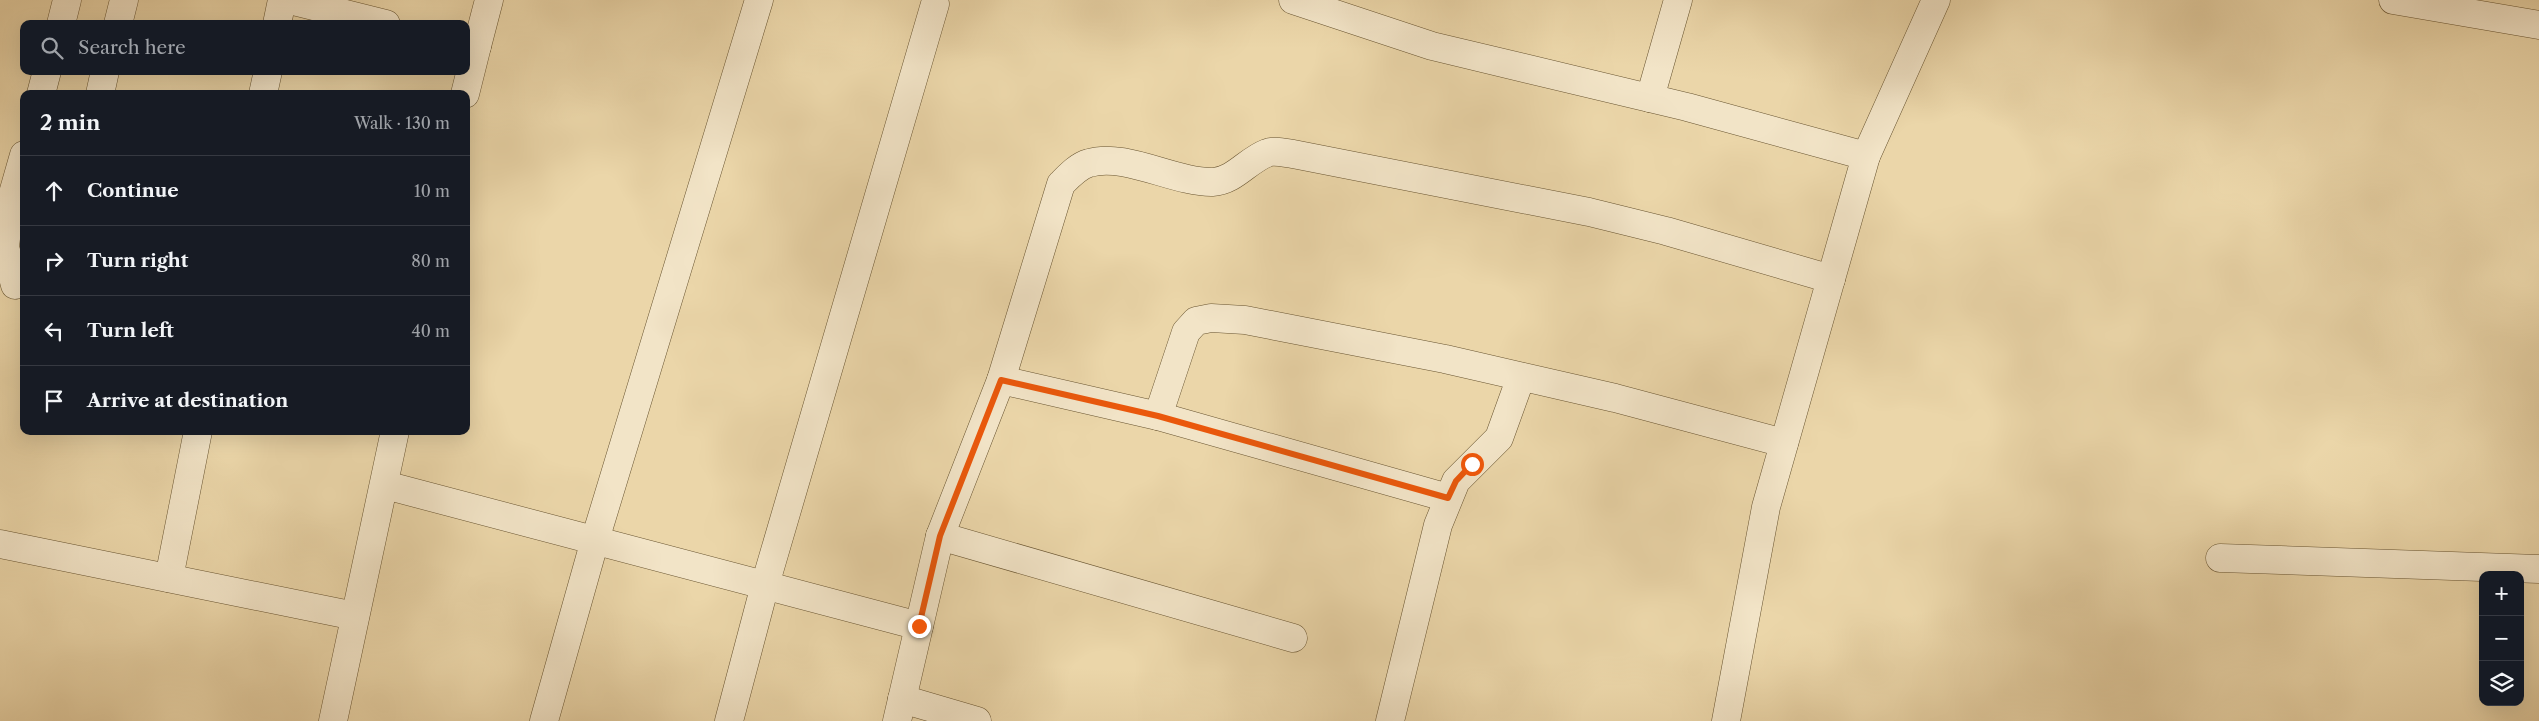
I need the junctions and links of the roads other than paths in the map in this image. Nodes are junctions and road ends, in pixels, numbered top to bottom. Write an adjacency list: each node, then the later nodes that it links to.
1 (67, 0): 12 (street)
2 (124, 0): 13 (street)
3 (282, 0): 14 (street)
4 (289, 0): 15 (street)
5 (489, 0): 17 (street)
6 (759, 0): 40 (street)
7 (1293, 0): 26 (street)
8 (1678, 0): 26 (street)
9 (1936, 0): 27 (street)
10 (2393, 0): 16 (street)
11 (935, 4): 45 (street)
12 (62, 20)
13 (119, 20)
14 (278, 20)
15 (370, 20)
16 (2539, 25)
17 (471, 44)
18 (46, 75): 22 (street)
19 (104, 75): 23 (street)
20 (267, 75): 24 (street)
21 (468, 75): 25 (street)
22 (42, 90)
23 (101, 90)
24 (264, 90)
25 (466, 90)
26 (1650, 98): 27 (street)
27 (1866, 156): 29 (street)
28 (20, 169): 30 (street)
29 (1830, 279): 32 (street); 36 (street)
30 (13, 290)
31 (1521, 377): 33 (street); 36 (street); 38 (street)
32 (1001, 380): 33 (street); 39 (street)
33 (1158, 416): 38 (street)
34 (197, 435): 44 (street)
35 (394, 435): 37 (street)
36 (1784, 443): 55 (street)
37 (385, 485): 40 (street); 46 (street)
38 (1448, 498): 54 (street)
39 (940, 536): 47 (street); 48 (street)
40 (595, 540): 45 (street); 51 (street)
41 (0, 544): 44 (street)
42 (2220, 558): 43 (street)
43 (2539, 569)
44 (169, 578): 46 (street)
45 (765, 585): 47 (street); 52 (street)
46 (355, 616): 50 (street)
47 (919, 626): 49 (street)
48 (1293, 638)
49 (899, 710): 53 (street)
50 (333, 721)
51 (544, 721)
52 (729, 721)
53 (977, 721)
54 (1390, 721)
55 (1726, 721)

